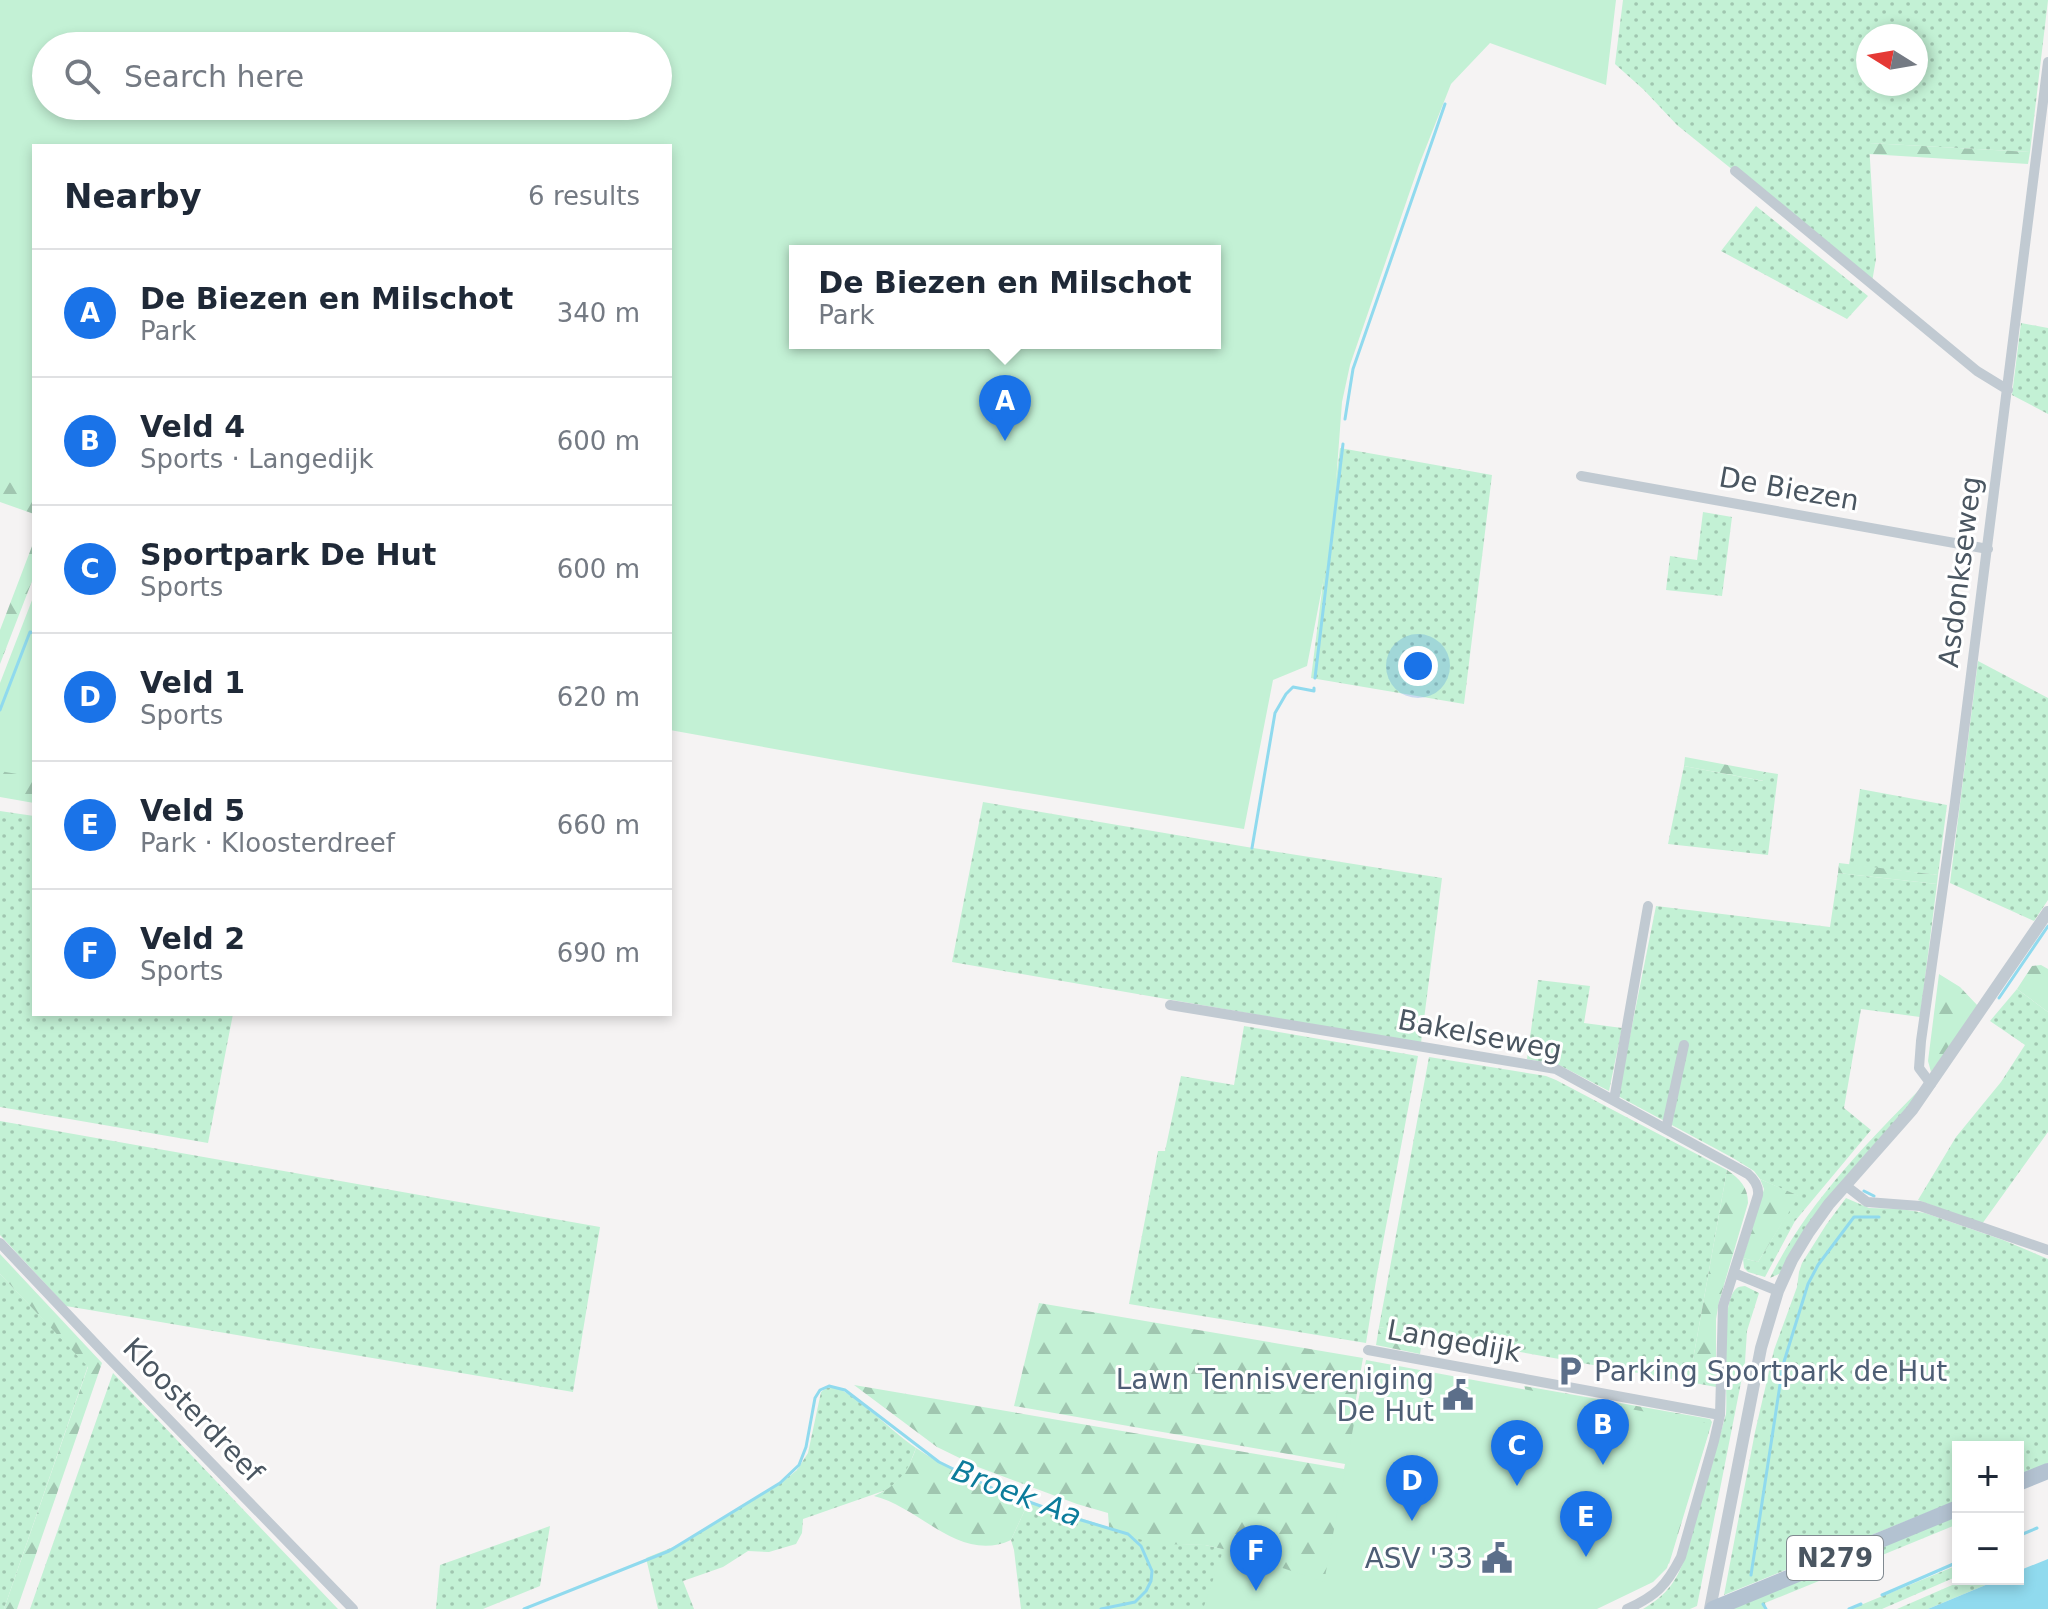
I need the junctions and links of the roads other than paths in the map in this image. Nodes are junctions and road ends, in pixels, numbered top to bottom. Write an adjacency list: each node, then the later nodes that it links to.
1 (2048, 62): 3 (street, Asdonkseweg)
2 (1735, 171): 3 (street)
3 (2008, 390): 5 (street, Asdonkseweg)
4 (1581, 476): 5 (street, De Biezen)
5 (1988, 549): 10 (street, Asdonkseweg)
6 (1648, 906): 11 (street)
7 (2048, 912): 10 (street)
8 (1170, 1005): 11 (street, Bakelseweg)
9 (1684, 1045): 12 (street)
10 (1931, 1084): 13 (street)
11 (1614, 1100): 12 (street, Bakelseweg)
12 (1666, 1129): 16 (street, Bakelseweg)
13 (1845, 1185): 15 (street); 17 (street)
14 (0, 1243): 24 (street, Kloosterdreef)
15 (2048, 1250)
16 (1734, 1273): 17 (street); 19 (street)
17 (1778, 1291): 23 (street)
18 (1368, 1350): 19 (street, Langedijk)
19 (1720, 1415): 25 (street)
20 (2048, 1471): 21 (main road)
21 (2024, 1481)
22 (1952, 1510): 23 (main road, N279)
23 (1712, 1604)
24 (353, 1609)
25 (1627, 1609)

